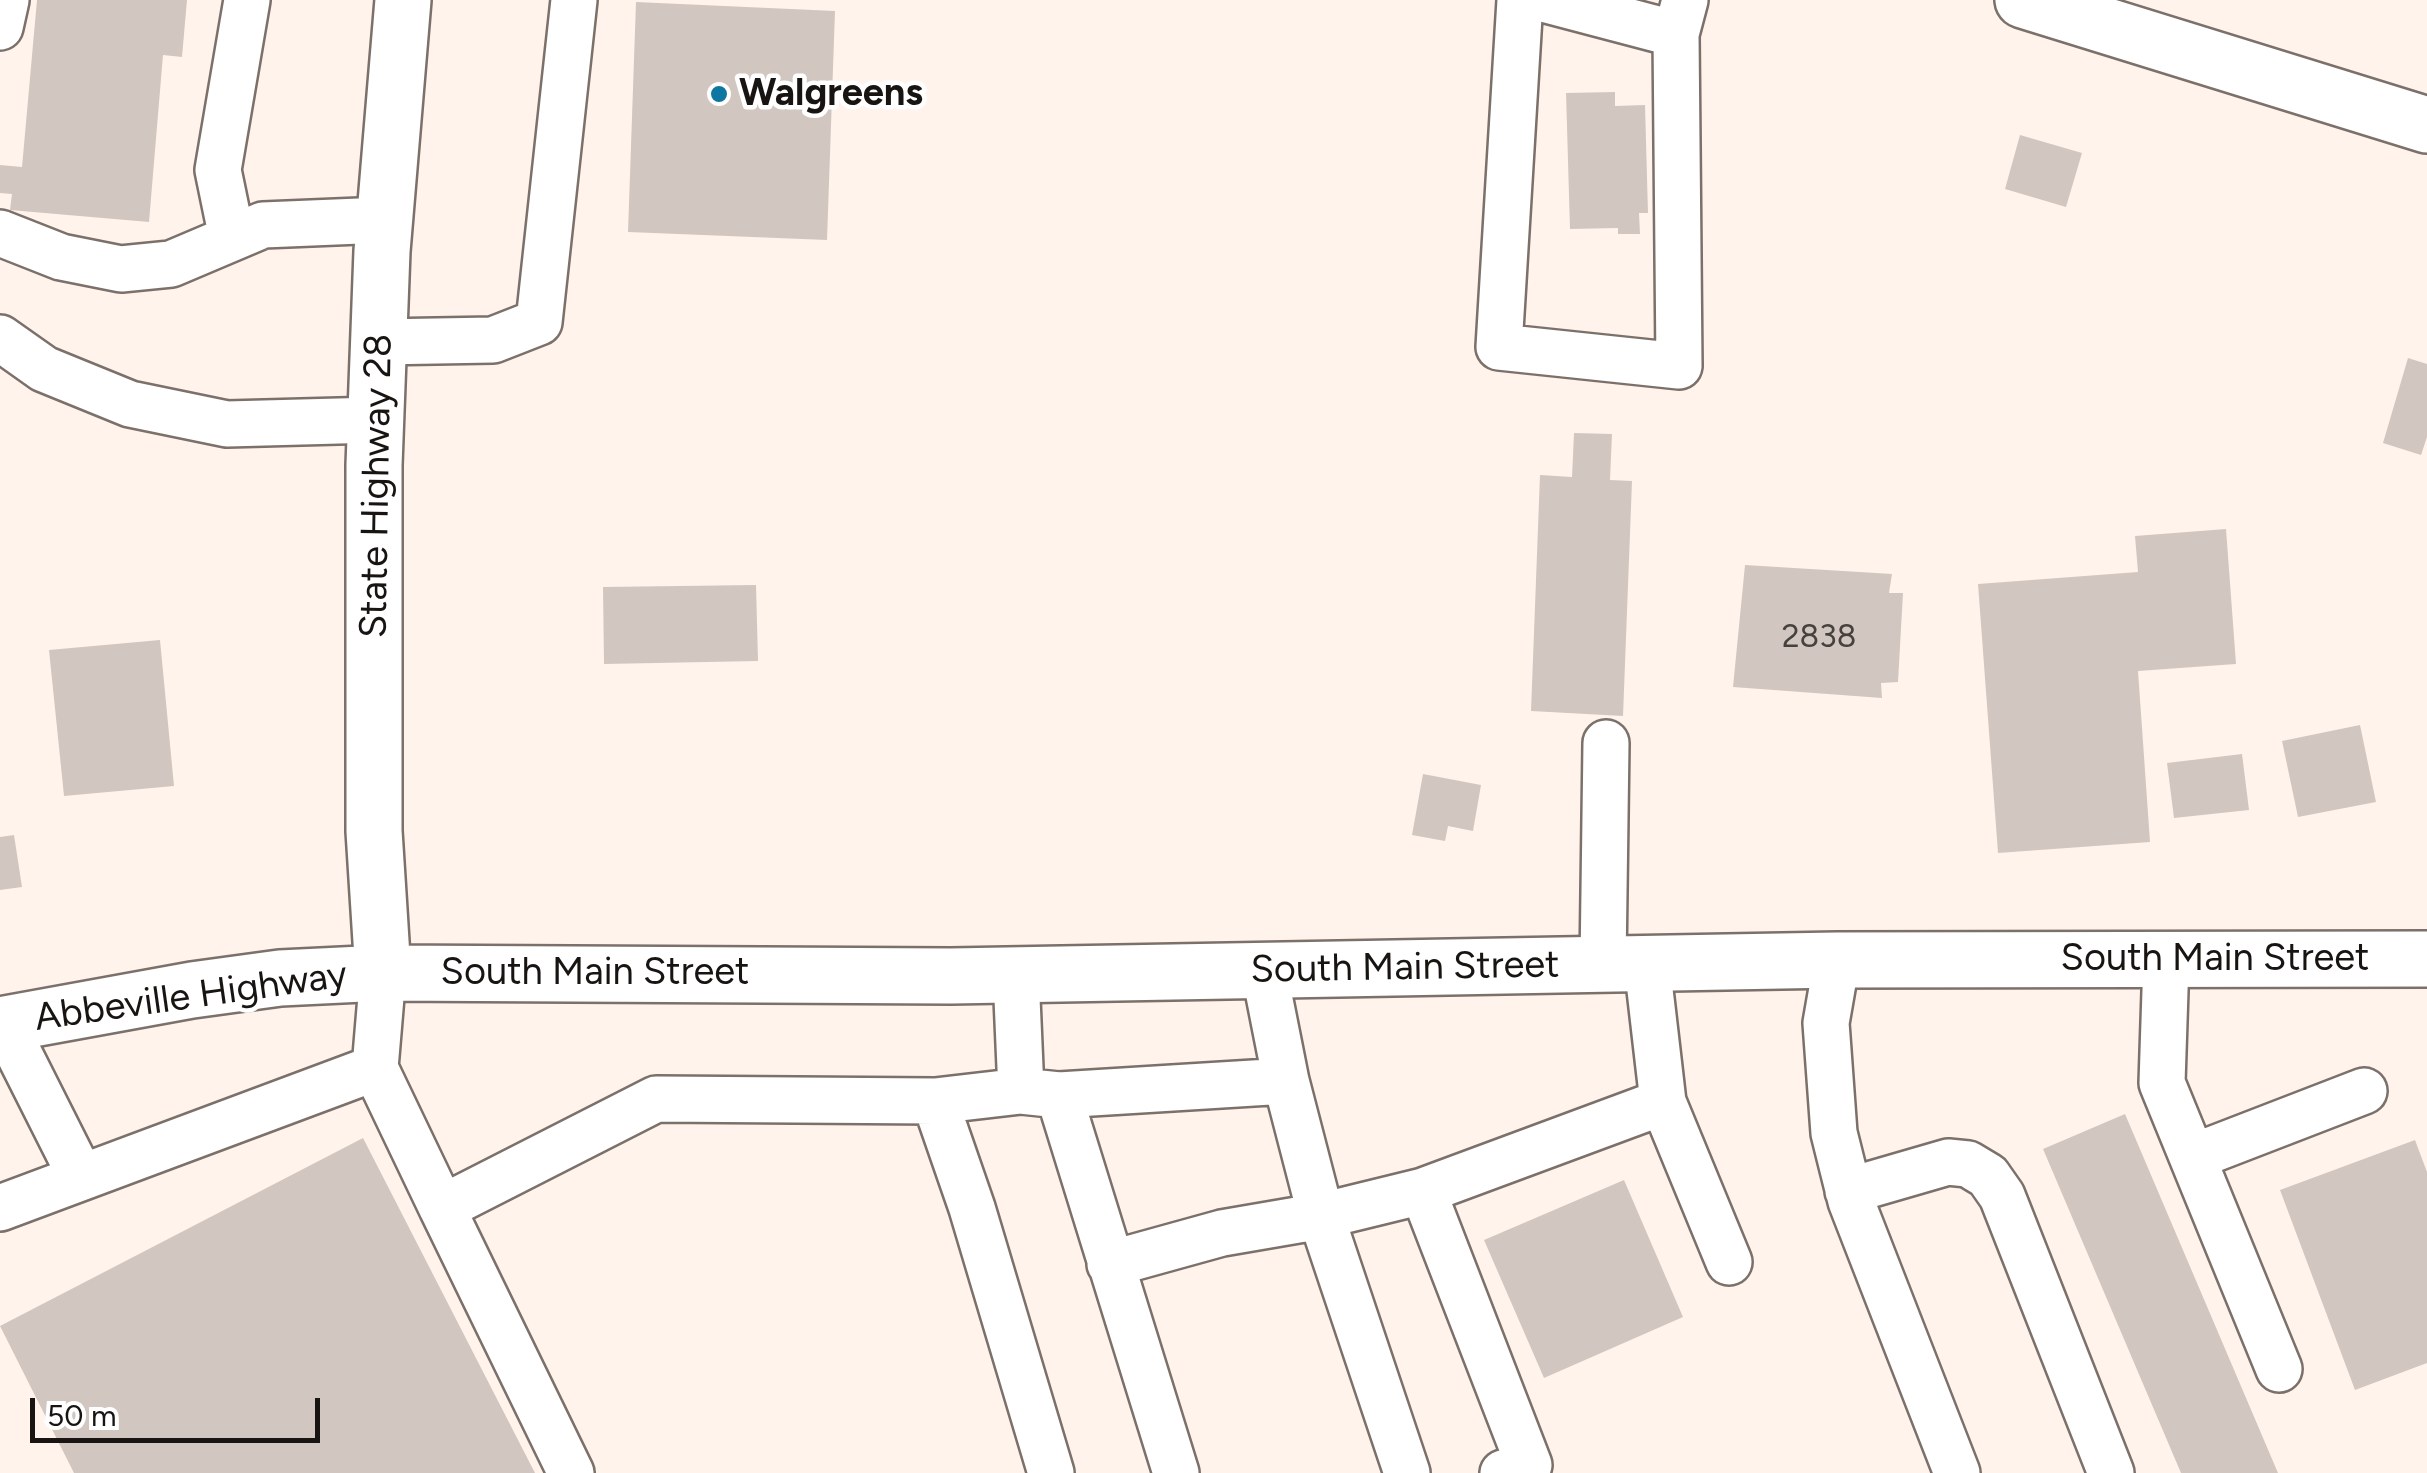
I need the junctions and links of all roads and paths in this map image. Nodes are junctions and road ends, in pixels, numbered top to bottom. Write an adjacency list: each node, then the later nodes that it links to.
1 (6, 0): 9 (street)
2 (247, 0): 13 (street)
3 (403, 0): 11 (main road, State Highway 28)
4 (574, 0): 15 (street)
5 (1520, 0): 8 (street)
6 (1547, 0): 8 (street)
7 (2023, 0): 10 (main road)
8 (1680, 17)
9 (0, 27)
10 (2427, 126)
11 (384, 220): 13 (street); 15 (main road, State Highway 28)
12 (0, 233): 13 (street)
13 (232, 238)
14 (0, 338): 16 (street)
15 (379, 342): 16 (main road, State Highway 28)
16 (376, 420): 23 (main road, State Highway 28)
17 (1606, 743): 21 (street)
18 (2427, 959): 20 (main road, South Main Street)
19 (1837, 960): 20 (main road, South Main Street); 21 (main road, South Main Street); 34 (street)
20 (2166, 960): 32 (street)
21 (1625, 965): 22 (main road, South Main Street); 31 (street)
22 (1264, 970): 24 (main road, South Main Street); 27 (street)
23 (384, 973): 24 (main road, South Main Street); 25 (main road, Abbeville Highway); 26 (street)
24 (1016, 974): 29 (street)
25 (2, 1024): 33 (street)
26 (376, 1068): 33 (street); 37 (street)
27 (1286, 1082): 29 (street); 38 (street)
28 (2364, 1092): 32 (street)
29 (1040, 1093): 30 (street); 40 (street)
30 (935, 1102): 37 (street); 44 (street)
31 (1663, 1102): 35 (street); 39 (street)
32 (2193, 1157): 41 (street)
33 (81, 1177): 36 (street)
34 (1848, 1191): 42 (street); 48 (street)
35 (1423, 1192): 38 (street); 47 (street)
36 (0, 1208)
37 (442, 1208): 43 (street)
38 (1321, 1216): 40 (street); 46 (street)
39 (1730, 1262)
40 (1110, 1264): 45 (street)
41 (2279, 1369)
42 (2099, 1469)
43 (571, 1473)
44 (1051, 1473)
45 (1176, 1473)
46 (1407, 1473)
47 (1503, 1473)
48 (1958, 1473)

